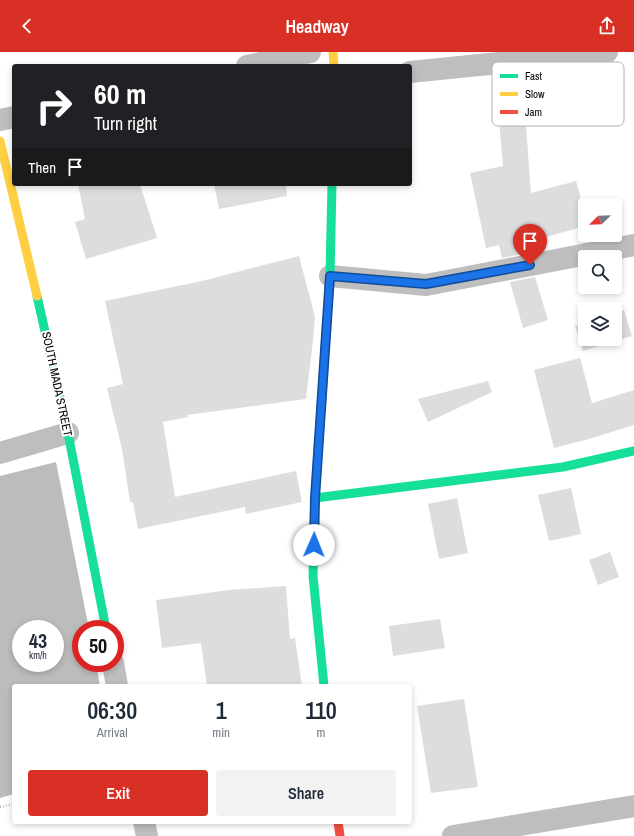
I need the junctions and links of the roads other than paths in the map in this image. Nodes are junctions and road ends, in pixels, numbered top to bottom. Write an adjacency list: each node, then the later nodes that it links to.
1 (310, 52): 5 (street)
2 (333, 52): 6 (street)
3 (607, 52): 4 (street)
4 (508, 62)
5 (256, 64)
6 (334, 64)
7 (492, 64): 8 (street)
8 (412, 72)
9 (12, 117): 10 (street)
10 (0, 120)
11 (0, 141): 15 (street, SOUTH MADA STREET)
12 (332, 186): 14 (street)
13 (634, 245): 14 (street)
14 (330, 276): 18 (street)
15 (68, 434): 17 (street); 19 (street, SOUTH MADA STREET)
16 (634, 451): 18 (street)
17 (0, 453)
18 (315, 498): 22 (street)
19 (104, 620)
20 (115, 672): 21 (street)
21 (117, 684)
22 (324, 684)
23 (634, 806): 28 (street)
24 (144, 824): 26 (street)
25 (338, 824): 27 (street)
26 (147, 836)
27 (340, 836)
28 (452, 836)

